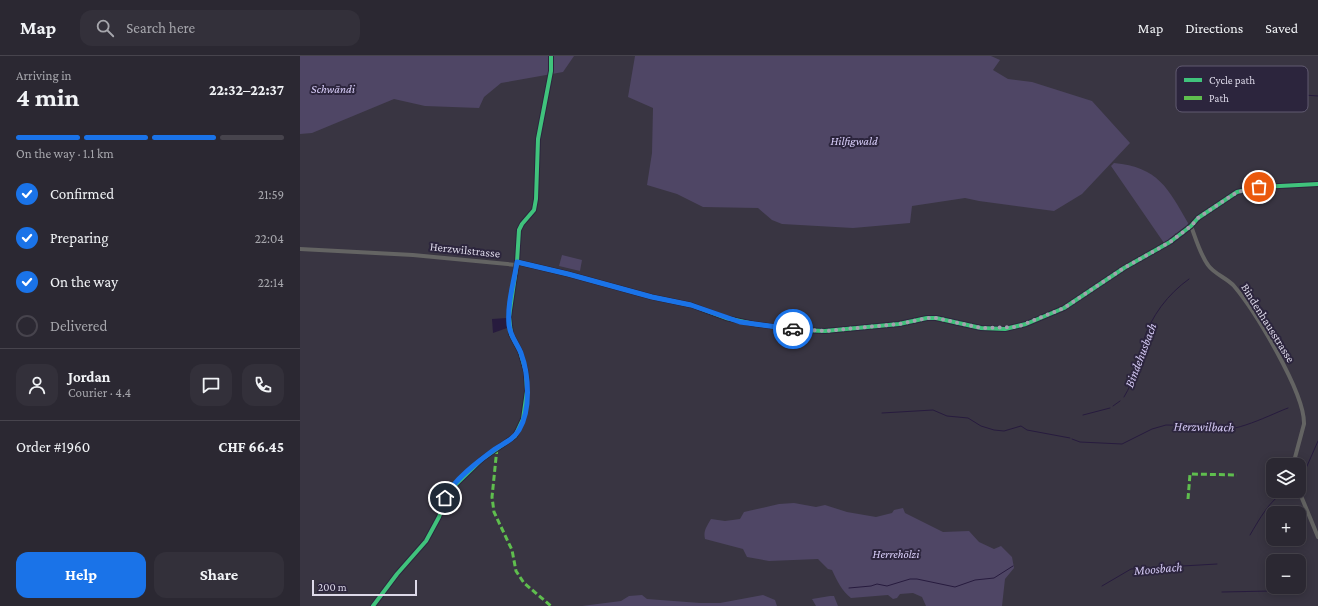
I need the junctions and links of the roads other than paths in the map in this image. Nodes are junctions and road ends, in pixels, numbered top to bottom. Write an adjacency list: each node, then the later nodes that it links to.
1 (551, 56): 5 (street)
2 (1318, 184): 3 (street, Herzwilstrasse)
3 (1191, 226): 5 (street, Herzwilstrasse); 6 (street, Bindenhausstrasse)
4 (300, 249): 5 (street, Herzwilstrasse)
5 (517, 263): 9 (street)
6 (1295, 458)
7 (1302, 498): 8 (street)
8 (1318, 537)
9 (373, 606)

